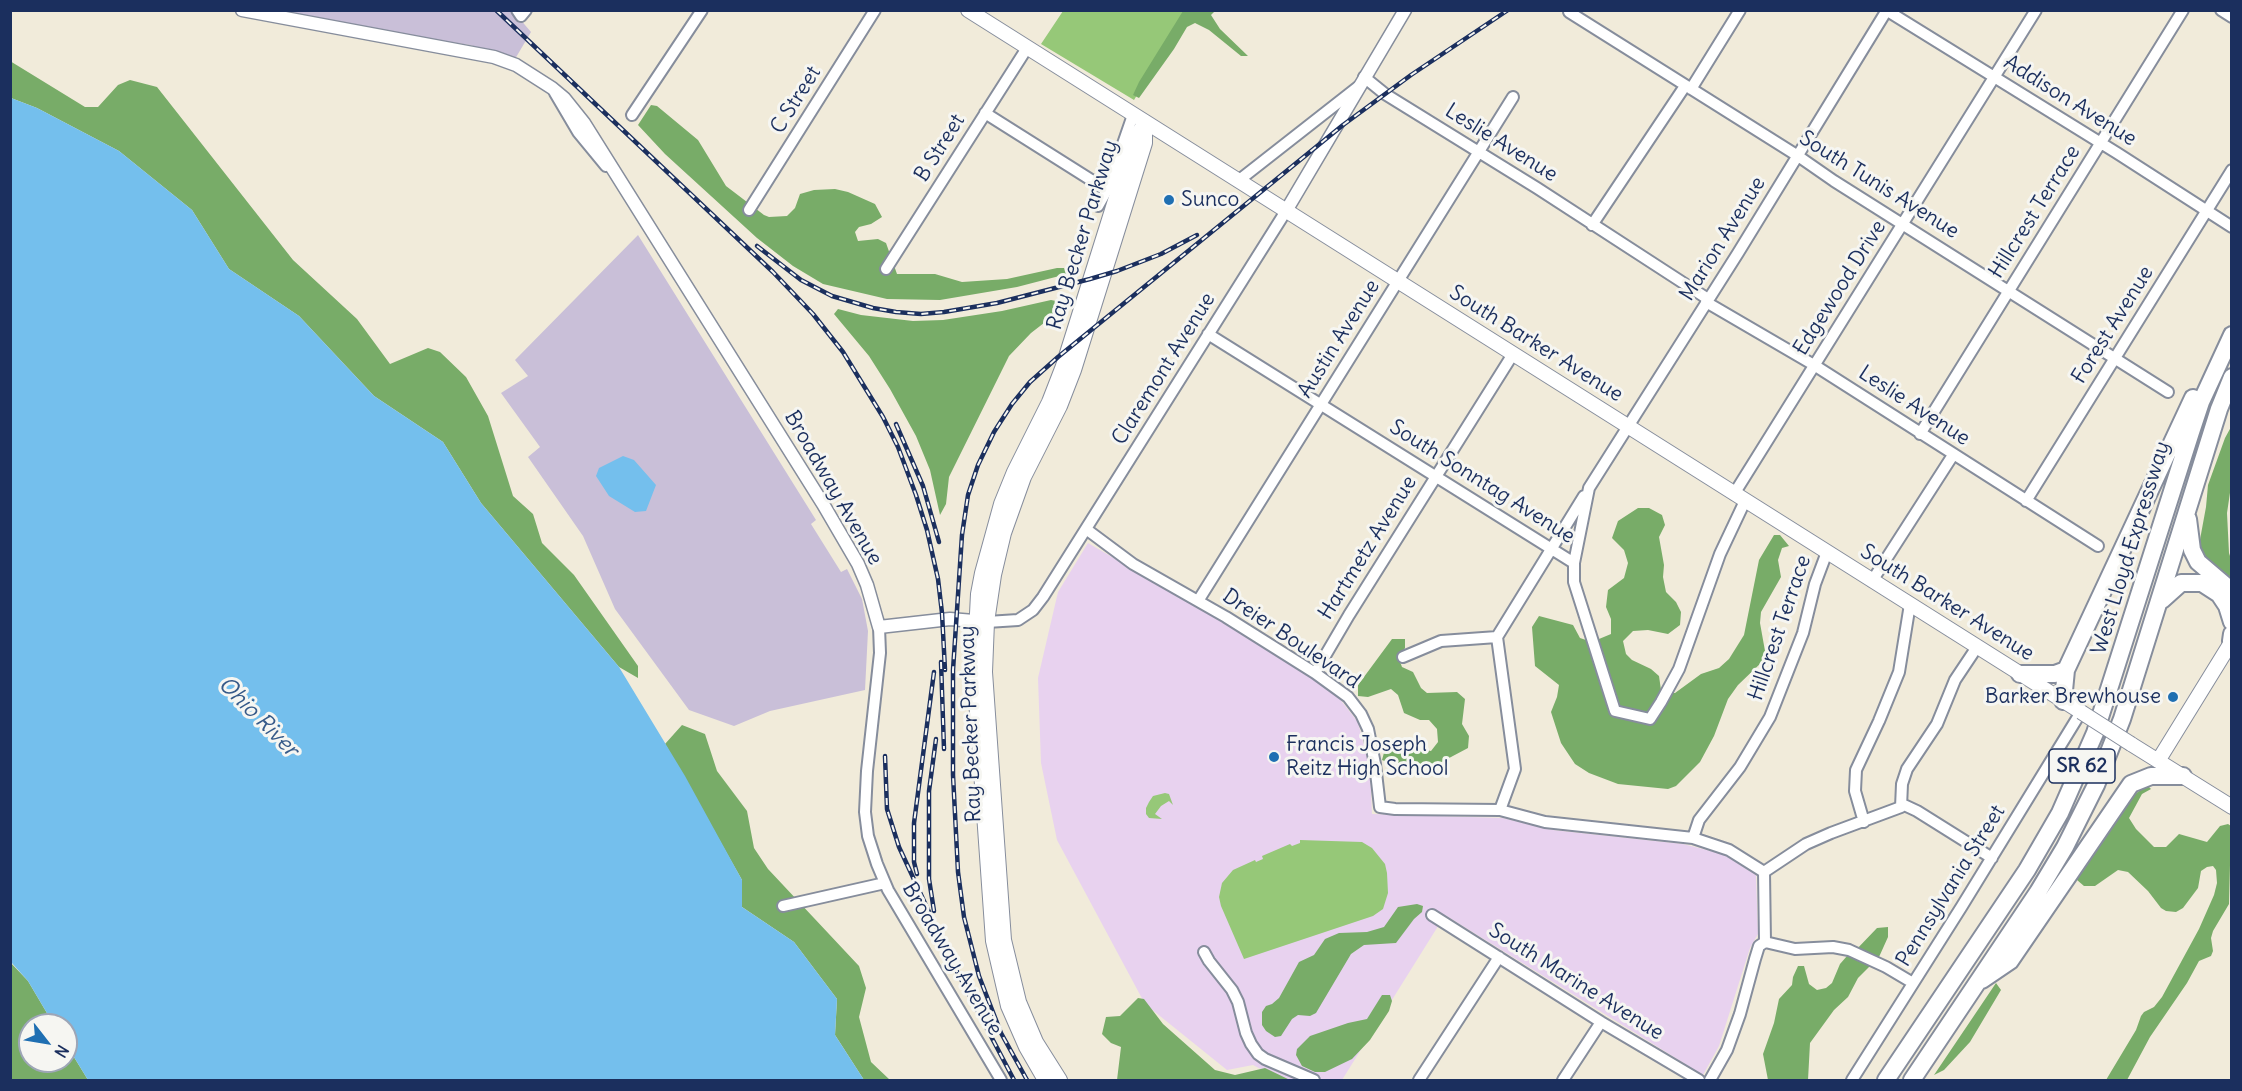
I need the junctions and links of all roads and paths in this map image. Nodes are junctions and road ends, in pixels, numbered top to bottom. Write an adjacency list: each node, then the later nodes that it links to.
1 (242, 10): 71 (street, Broadway Avenue)
2 (526, 10): 11 (street)
3 (702, 10): 21 (street)
4 (875, 10): 30 (street, C Street)
5 (968, 10): 15 (main road, South Barker Avenue)
6 (1405, 10): 17 (street, Claremont Avenue)
7 (1740, 10): 18 (street)
8 (2036, 10): 16 (street, Edgewood Drive)
9 (2183, 10): 23 (street, Hillcrest Terrace)
10 (2220, 10): 14 (street)
11 (517, 11)
12 (1887, 11): 16 (street, Addison Avenue); 25 (street, Marion Avenue)
13 (1569, 12): 18 (street, South Tunis Avenue)
14 (2232, 17)
15 (1027, 48): 20 (street, B Street); 22 (main road, South Barker Avenue)
16 (1994, 77): 23 (street, Addison Avenue); 33 (street, Edgewood Drive)
17 (1361, 82): 24 (street, Leslie Avenue); 27 (street); 31 (street, Claremont Avenue)
18 (1688, 88): 25 (street, South Tunis Avenue); 34 (street)
19 (1513, 97): 24 (street, Austin Avenue)
20 (985, 113): 28 (street); 36 (street, B Street)
21 (632, 115)
22 (1139, 118): 27 (main road, South Barker Avenue); 28 (street); 69 (main road, Ray Becker Parkway)
23 (2100, 144): 32 (street, Addison Avenue); 38 (street, Hillcrest Terrace)
24 (1479, 152): 34 (street, Leslie Avenue); 37 (street, Austin Avenue)
25 (1798, 156): 33 (street, South Tunis Avenue); 39 (street, Marion Avenue)
26 (2232, 170): 32 (street, Forest Avenue)
27 (1238, 180): 31 (main road, South Barker Avenue)
28 (1107, 190): 29 (street)
29 (1098, 206)
30 (749, 210)
31 (1286, 211): 37 (main road, South Barker Avenue); 40 (street, Claremont Avenue)
32 (2206, 211): 35 (street, Addison Avenue); 43 (street, Forest Avenue)
33 (1902, 223): 38 (street, South Tunis Avenue); 44 (street, Edgewood Drive)
34 (1592, 225): 39 (street, Leslie Avenue)
35 (2232, 227)
36 (886, 269)
37 (1398, 282): 42 (main road, South Barker Avenue); 48 (street, Austin Avenue)
38 (2009, 291): 43 (street, South Tunis Avenue); 51 (street, Hillcrest Terrace)
39 (1707, 301): 44 (street, Leslie Avenue); 50 (street, Marion Avenue)
40 (1209, 334): 48 (street, South Sonntag Avenue); 59 (street, Claremont Avenue)
41 (2232, 335): 45 (highway, West Lloyd Expressway / SR 62)
42 (1513, 354): 50 (main road, South Barker Avenue); 54 (street, Hartmetz Avenue)
43 (2115, 359): 47 (street, South Tunis Avenue); 57 (street, Forest Avenue)
44 (1815, 365): 51 (street, Leslie Avenue); 56 (street, Edgewood Drive)
45 (2217, 366): 77 (highway); 110 (highway, West Lloyd Expressway / SR 62)
46 (2232, 377): 52 (highway, West Lloyd Expressway / SR 62)
47 (2168, 392)
48 (1321, 404): 54 (street, South Sonntag Avenue); 66 (street, Austin Avenue)
49 (2232, 406): 52 (highway)
50 (1628, 426): 55 (street, Marion Avenue); 56 (main road, South Barker Avenue)
51 (1920, 434): 53 (street, Leslie Avenue)
52 (2207, 447): 58 (highway, West Lloyd Expressway / SR 62)
53 (1953, 454): 57 (street, Leslie Avenue); 64 (street)
54 (1436, 476): 61 (street, South Sonntag Avenue); 78 (street, Hartmetz Avenue)
55 (1589, 488): 61 (street, Marion Avenue); 63 (street, Marion Avenue)
56 (1740, 497): 62 (main road, South Barker Avenue); 82 (street, Edgewood Drive)
57 (2026, 501): 60 (street, Leslie Avenue)
58 (2188, 512): 65 (highway); 67 (highway, West Lloyd Expressway / SR 62)
59 (1086, 529): 66 (street, Dreier Boulevard); 69 (street, Claremont Avenue)
60 (2098, 546)
61 (1552, 549): 63 (street, South Sonntag Avenue); 73 (street, Marion Avenue)
62 (1827, 552): 64 (main road, South Barker Avenue); 89 (street, Hillcrest Terrace)
63 (1574, 562): 82 (street, South Sonntag Avenue)
64 (1872, 581): 68 (main road, South Barker Avenue)
65 (2230, 592)
66 (1198, 601): 78 (street, Dreier Boulevard)
67 (2160, 603): 70 (highway); 98 (highway, West Lloyd Expressway / SR 62)
68 (1910, 604): 75 (main road, South Barker Avenue); 88 (street)
69 (981, 622): 71 (street, Claremont Avenue); 102 (main road, Ray Becker Parkway); 103 (main road, Ray Becker Parkway)
70 (2232, 622)
71 (879, 627): 92 (street, Broadway Avenue)
72 (2232, 634): 74 (highway)
73 (1497, 637): 76 (street); 87 (street)
74 (2231, 641): 83 (main road)
75 (1977, 646): 79 (main road, South Barker Avenue); 85 (street)
76 (1403, 657)
77 (2066, 670): 79 (highway); 80 (highway)
78 (1315, 673): 87 (street, Dreier Boulevard)
79 (2020, 674): 80 (main road, South Barker Avenue)
80 (2063, 701): 81 (main road, South Barker Avenue)
81 (2081, 712): 83 (main road, South Barker Avenue, bridge); 90 (street, Pennsylvania Street)
82 (1649, 719)
83 (2158, 761): 84 (main road, South Barker Avenue)
84 (2182, 776): 86 (main road, South Barker Avenue); 98 (highway)
85 (1902, 804): 88 (street); 90 (street)
86 (2232, 807)
87 (1500, 810): 89 (street, Dreier Boulevard)
88 (1864, 822): 91 (street)
89 (1693, 838): 91 (street, Dreier Boulevard)
90 (1992, 858): 99 (street, Pennsylvania Street)
91 (1764, 872): 95 (street)
92 (885, 883): 93 (street); 101 (street, Broadway Avenue)
93 (783, 906)
94 (1432, 915): 97 (street, South Marine Avenue)
95 (1765, 942): 99 (street); 108 (street)
96 (1204, 952): 104 (street)
97 (1499, 957): 100 (street, South Marine Avenue); 105 (street)
98 (1979, 981): 111 (highway, West Lloyd Expressway / SR 62)
99 (1913, 983): 109 (street, Pennsylvania Street)
100 (1600, 1022): 106 (street); 107 (street, South Marine Avenue)
101 (1001, 1080)
102 (1046, 1080)
103 (1059, 1080)
104 (1314, 1080)
105 (1419, 1080)
106 (1563, 1080)
107 (1700, 1080)
108 (1710, 1080)
109 (1852, 1080)
110 (1886, 1080)
111 (1912, 1080)

